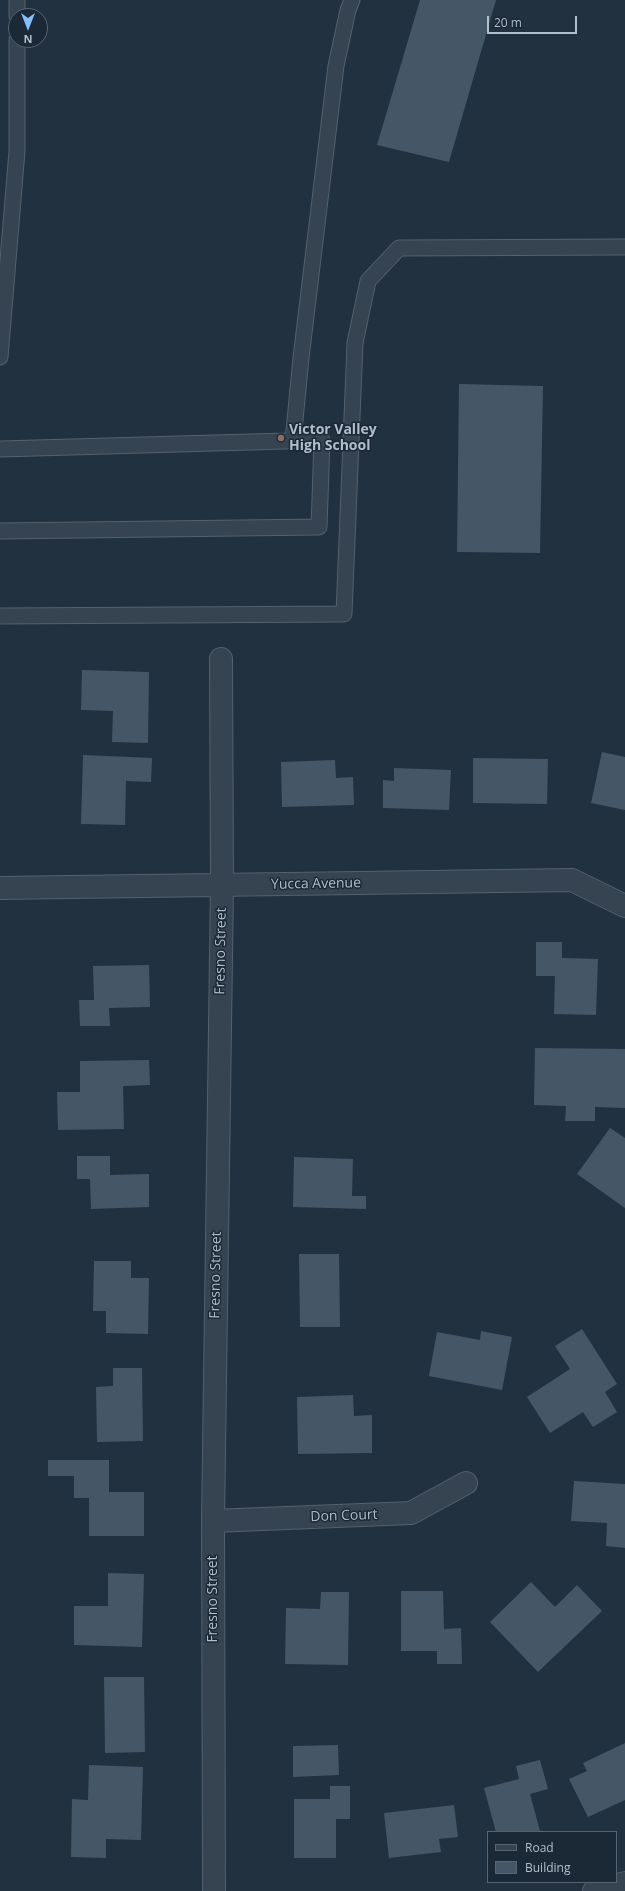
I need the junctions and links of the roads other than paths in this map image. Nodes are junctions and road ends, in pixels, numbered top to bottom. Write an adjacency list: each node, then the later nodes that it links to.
1 (352, 0): 5 (lane)
2 (16, 48): 4 (lane)
3 (625, 247): 8 (lane)
4 (0, 357)
5 (293, 441): 6 (lane); 7 (lane)
6 (0, 449)
7 (0, 531)
8 (0, 616)
9 (221, 659): 10 (street, Fresno Street)
10 (222, 886): 11 (street, Yucca Avenue); 12 (street, Yucca Avenue); 14 (street, Fresno Street)
11 (0, 888)
12 (625, 906)
13 (466, 1483): 14 (street, Don Court)
14 (213, 1521): 16 (street, Fresno Street)
15 (625, 1883): 17 (street)
16 (214, 1891)
17 (594, 1891)

